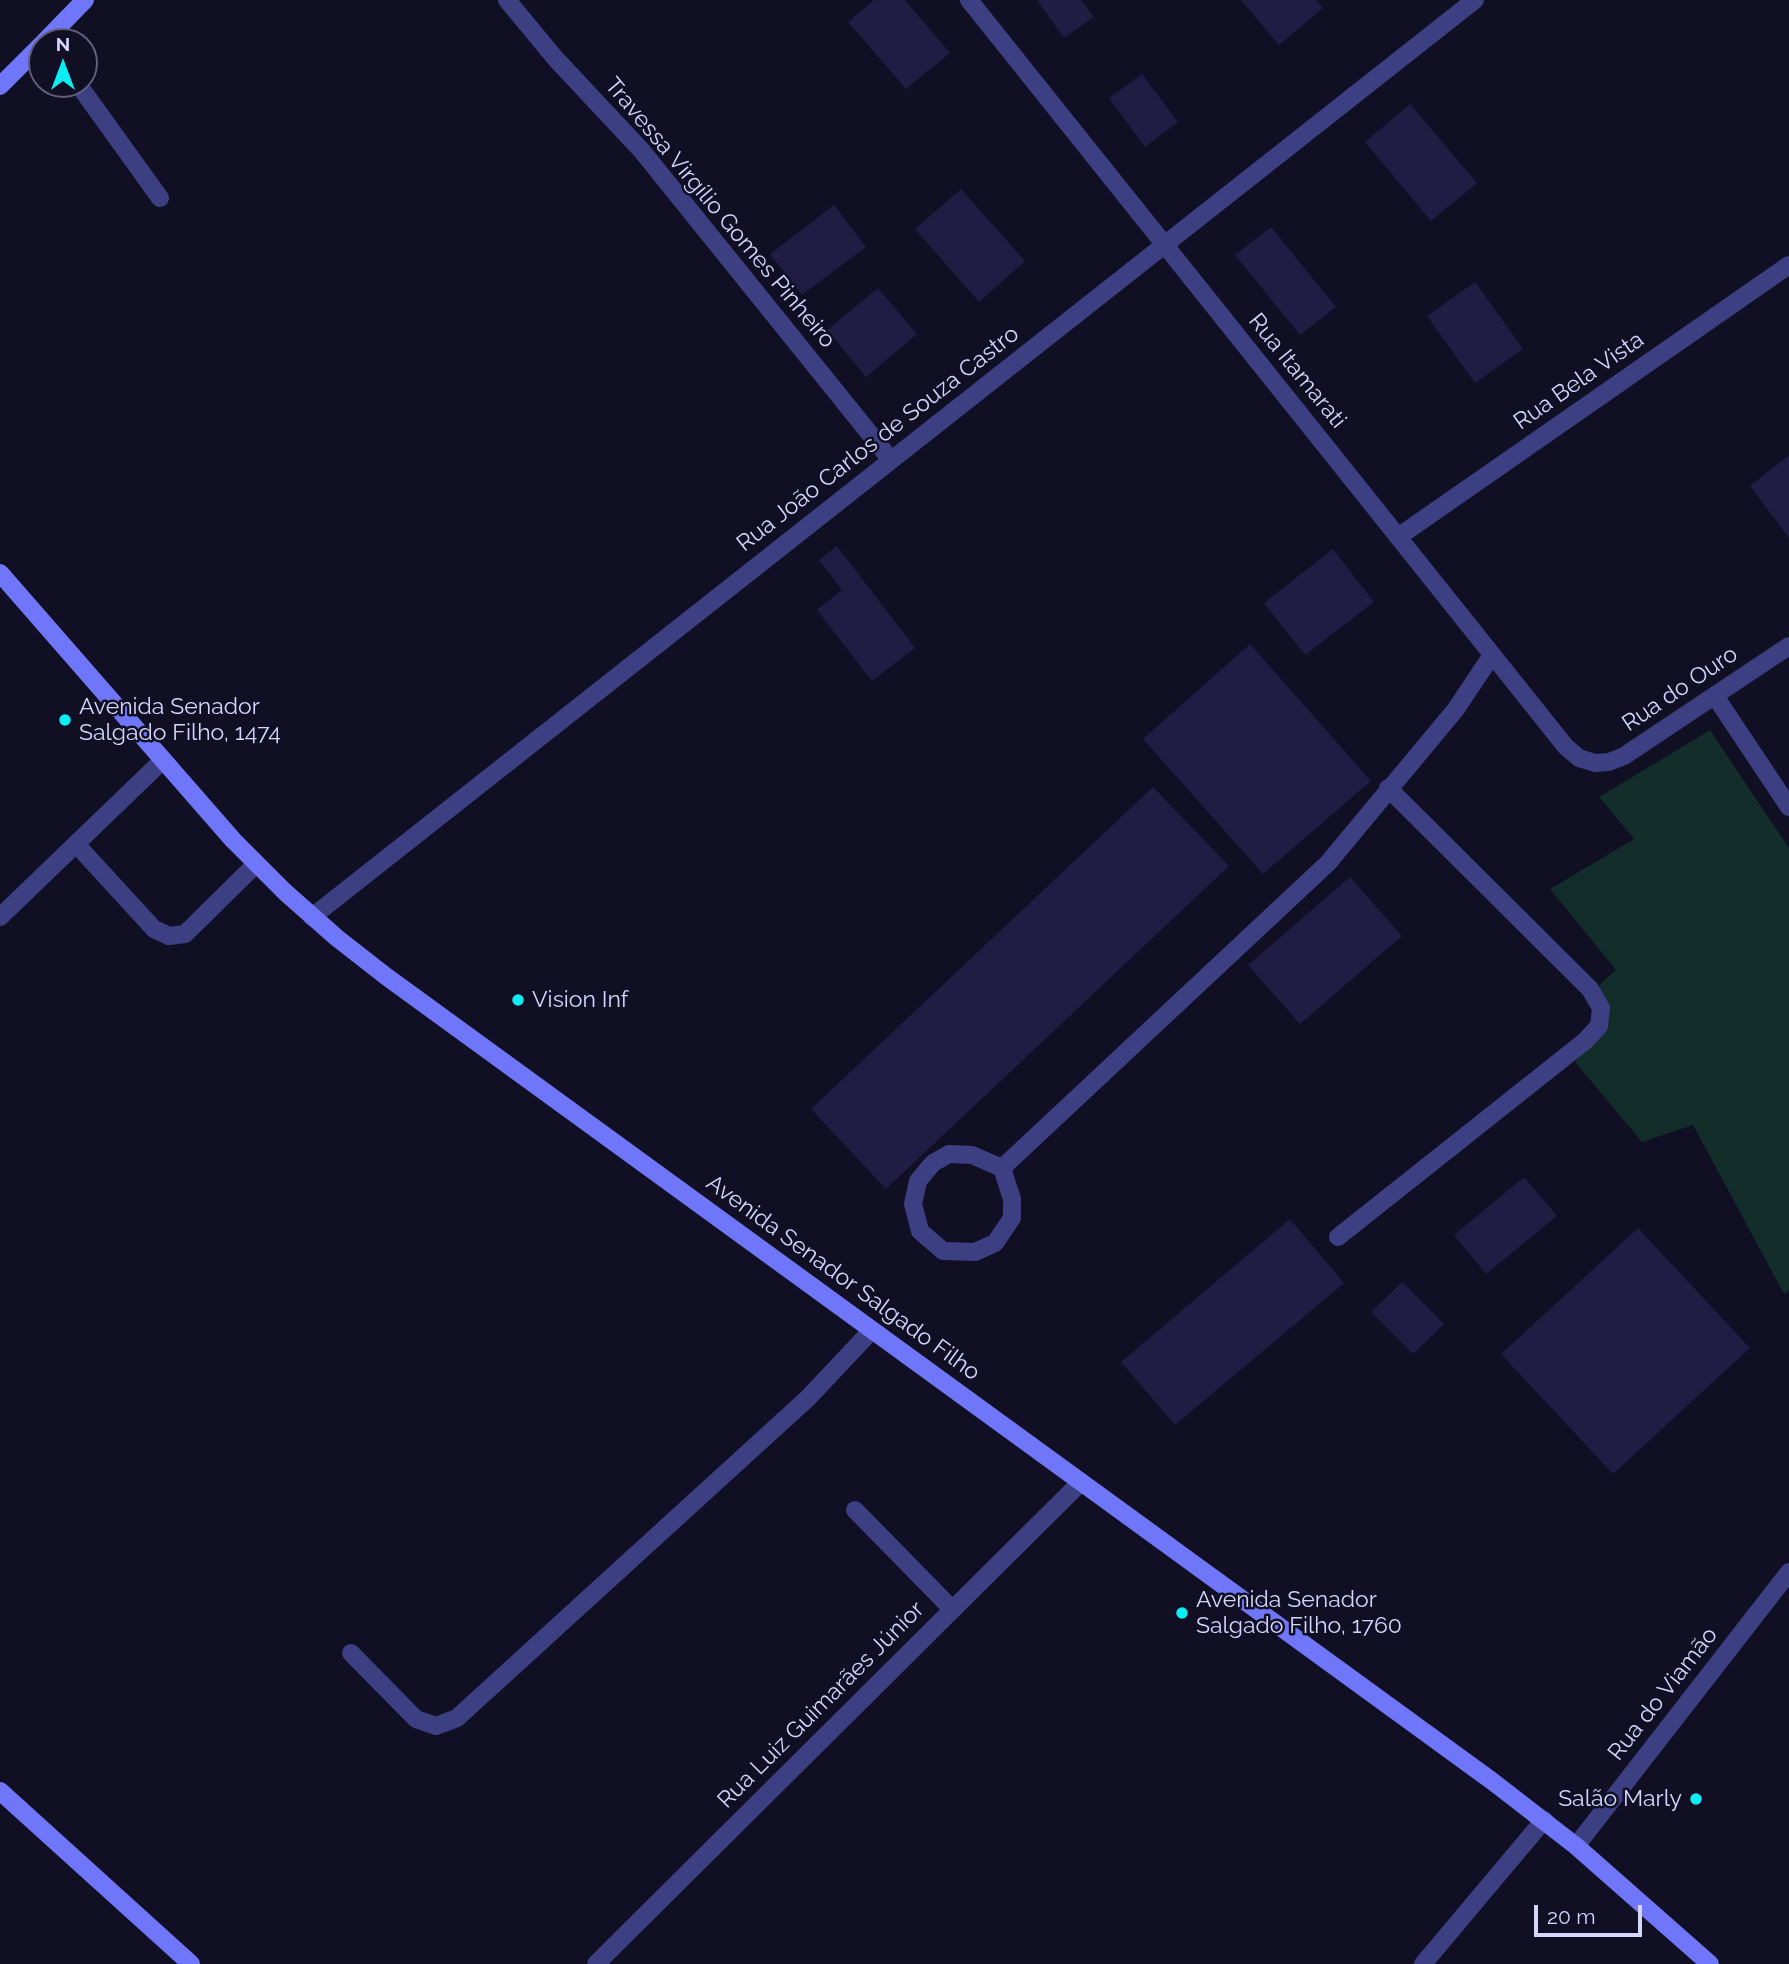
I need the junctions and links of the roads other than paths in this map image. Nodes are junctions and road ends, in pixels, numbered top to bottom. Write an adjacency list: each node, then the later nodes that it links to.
1 (85, 0): 5 (main road)
2 (507, 0): 12 (street, Travessa Virgílio Gomes Pinheiro)
3 (969, 0): 10 (street, Rua Itamarati)
4 (1475, 0): 10 (street, Rua João Carlos de Souza Castro)
5 (59, 28)
6 (28, 59): 7 (main road)
7 (0, 86)
8 (88, 98): 9 (street)
9 (160, 198)
10 (1164, 245): 12 (street, Rua João Carlos de Souza Castro); 13 (street, Rua Itamarati)
11 (1789, 265): 13 (street, Rua Bela Vista)
12 (891, 460): 24 (street, Rua João Carlos de Souza Castro)
13 (1398, 537): 16 (street, Rua Itamarati)
14 (0, 573): 18 (main road, Avenida Senador Salgado Filho)
15 (1789, 646): 17 (street, Rua do Ouro)
16 (1492, 655): 19 (street, Rua Itamarati); 20 (street)
17 (1715, 696): 19 (street, Rua do Ouro); 21 (street)
18 (162, 761): 22 (street); 23 (main road, Avenida Senador Salgado Filho)
19 (1595, 763)
20 (1388, 788): 26 (street); 27 (street)
21 (1789, 807)
22 (76, 844): 23 (street); 25 (street)
23 (256, 864): 24 (main road, Avenida Senador Salgado Filho)
24 (312, 916): 28 (main road, Avenida Senador Salgado Filho)
25 (0, 917)
26 (1002, 1168): 26 (street)
27 (1338, 1237)
28 (872, 1330): 29 (main road, Avenida Senador Salgado Filho); 33 (street)
29 (1081, 1482): 32 (street, Rua Luiz Guimarães Júnior); 35 (main road, Avenida Senador Salgado Filho)
30 (855, 1510): 32 (street)
31 (1789, 1572): 36 (street, Rua do Viamão)
32 (952, 1609): 38 (street, Rua Luiz Guimarães Júnior)
33 (351, 1653)
34 (0, 1791): 37 (main road)
35 (1544, 1821): 36 (main road, Avenida Senador Salgado Filho); 39 (street)
36 (1576, 1846): 40 (main road, Avenida Senador Salgado Filho)
37 (191, 1964)
38 (596, 1964)
39 (1423, 1964)
40 (1710, 1964)

